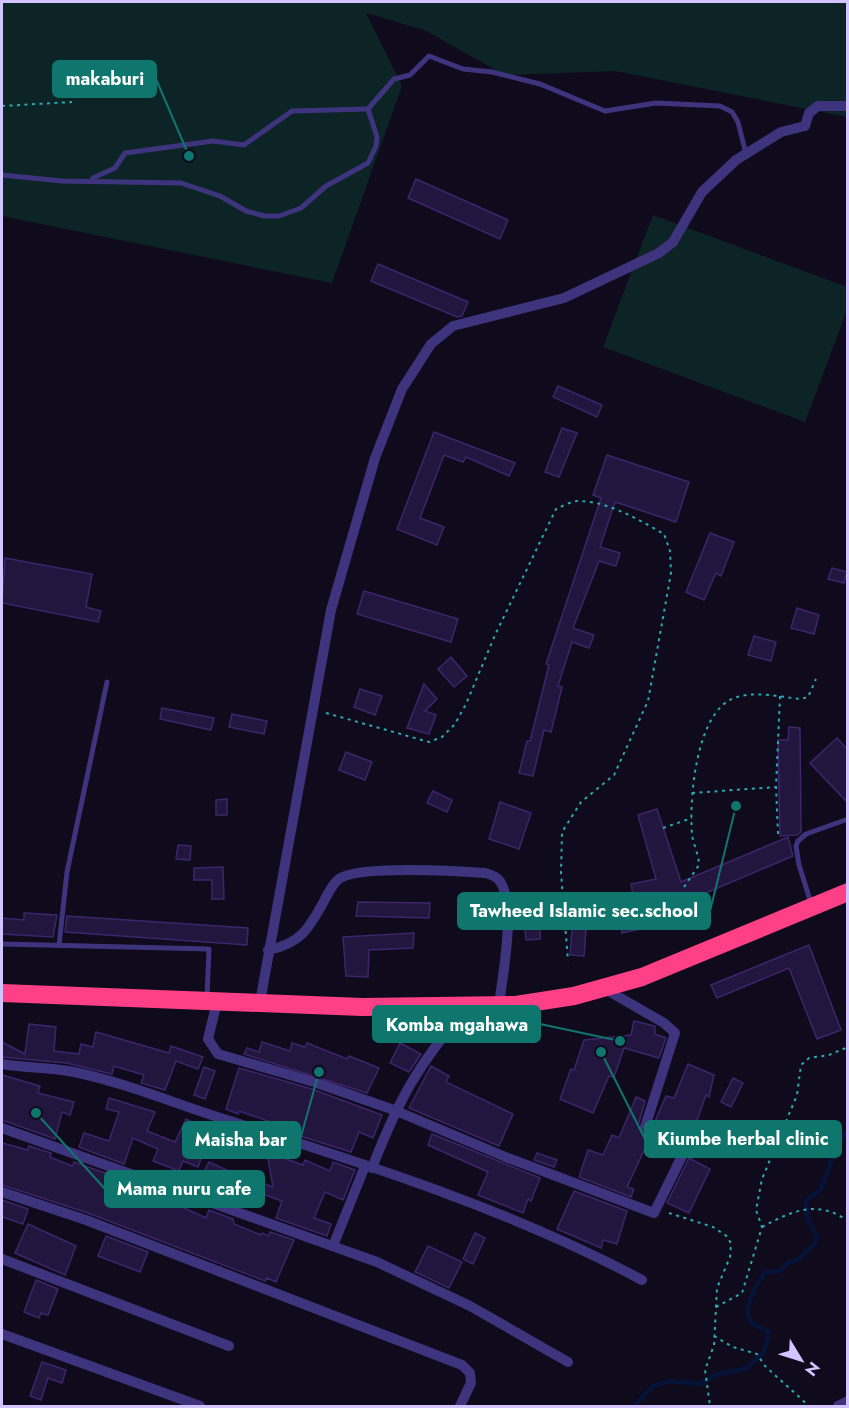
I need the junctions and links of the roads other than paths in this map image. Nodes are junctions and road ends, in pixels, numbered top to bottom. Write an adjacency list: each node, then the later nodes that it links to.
1 (848, 106): 3 (street)
2 (368, 109): 3 (lane); 5 (lane); 5 (lane)
3 (746, 154): 12 (street)
4 (2, 175): 5 (lane)
5 (88, 180)
6 (107, 682): 11 (lane)
7 (848, 819): 9 (lane)
8 (848, 892): 9 (highway)
9 (813, 907): 13 (highway)
10 (2, 944): 11 (lane)
11 (59, 945): 15 (lane)
12 (268, 950): 16 (street); 17 (street)
13 (605, 989): 17 (highway); 20 (street)
14 (2, 993): 15 (highway)
15 (212, 1002): 16 (highway); 20 (street)
16 (260, 1002): 18 (highway)
17 (499, 1005): 18 (highway)
18 (470, 1006): 20 (street)
19 (2, 1064): 22 (street)
20 (394, 1110): 22 (street)
21 (2, 1128): 24 (street)
22 (369, 1167): 24 (street); 26 (street)
23 (2, 1192): 32 (street)
24 (333, 1246): 29 (street)
25 (2, 1259): 28 (street)
26 (642, 1280)
27 (2, 1334): 31 (street)
28 (229, 1346)
29 (568, 1362)
30 (848, 1401): 33 (street)
31 (200, 1407)
32 (460, 1407)
33 (838, 1407)

